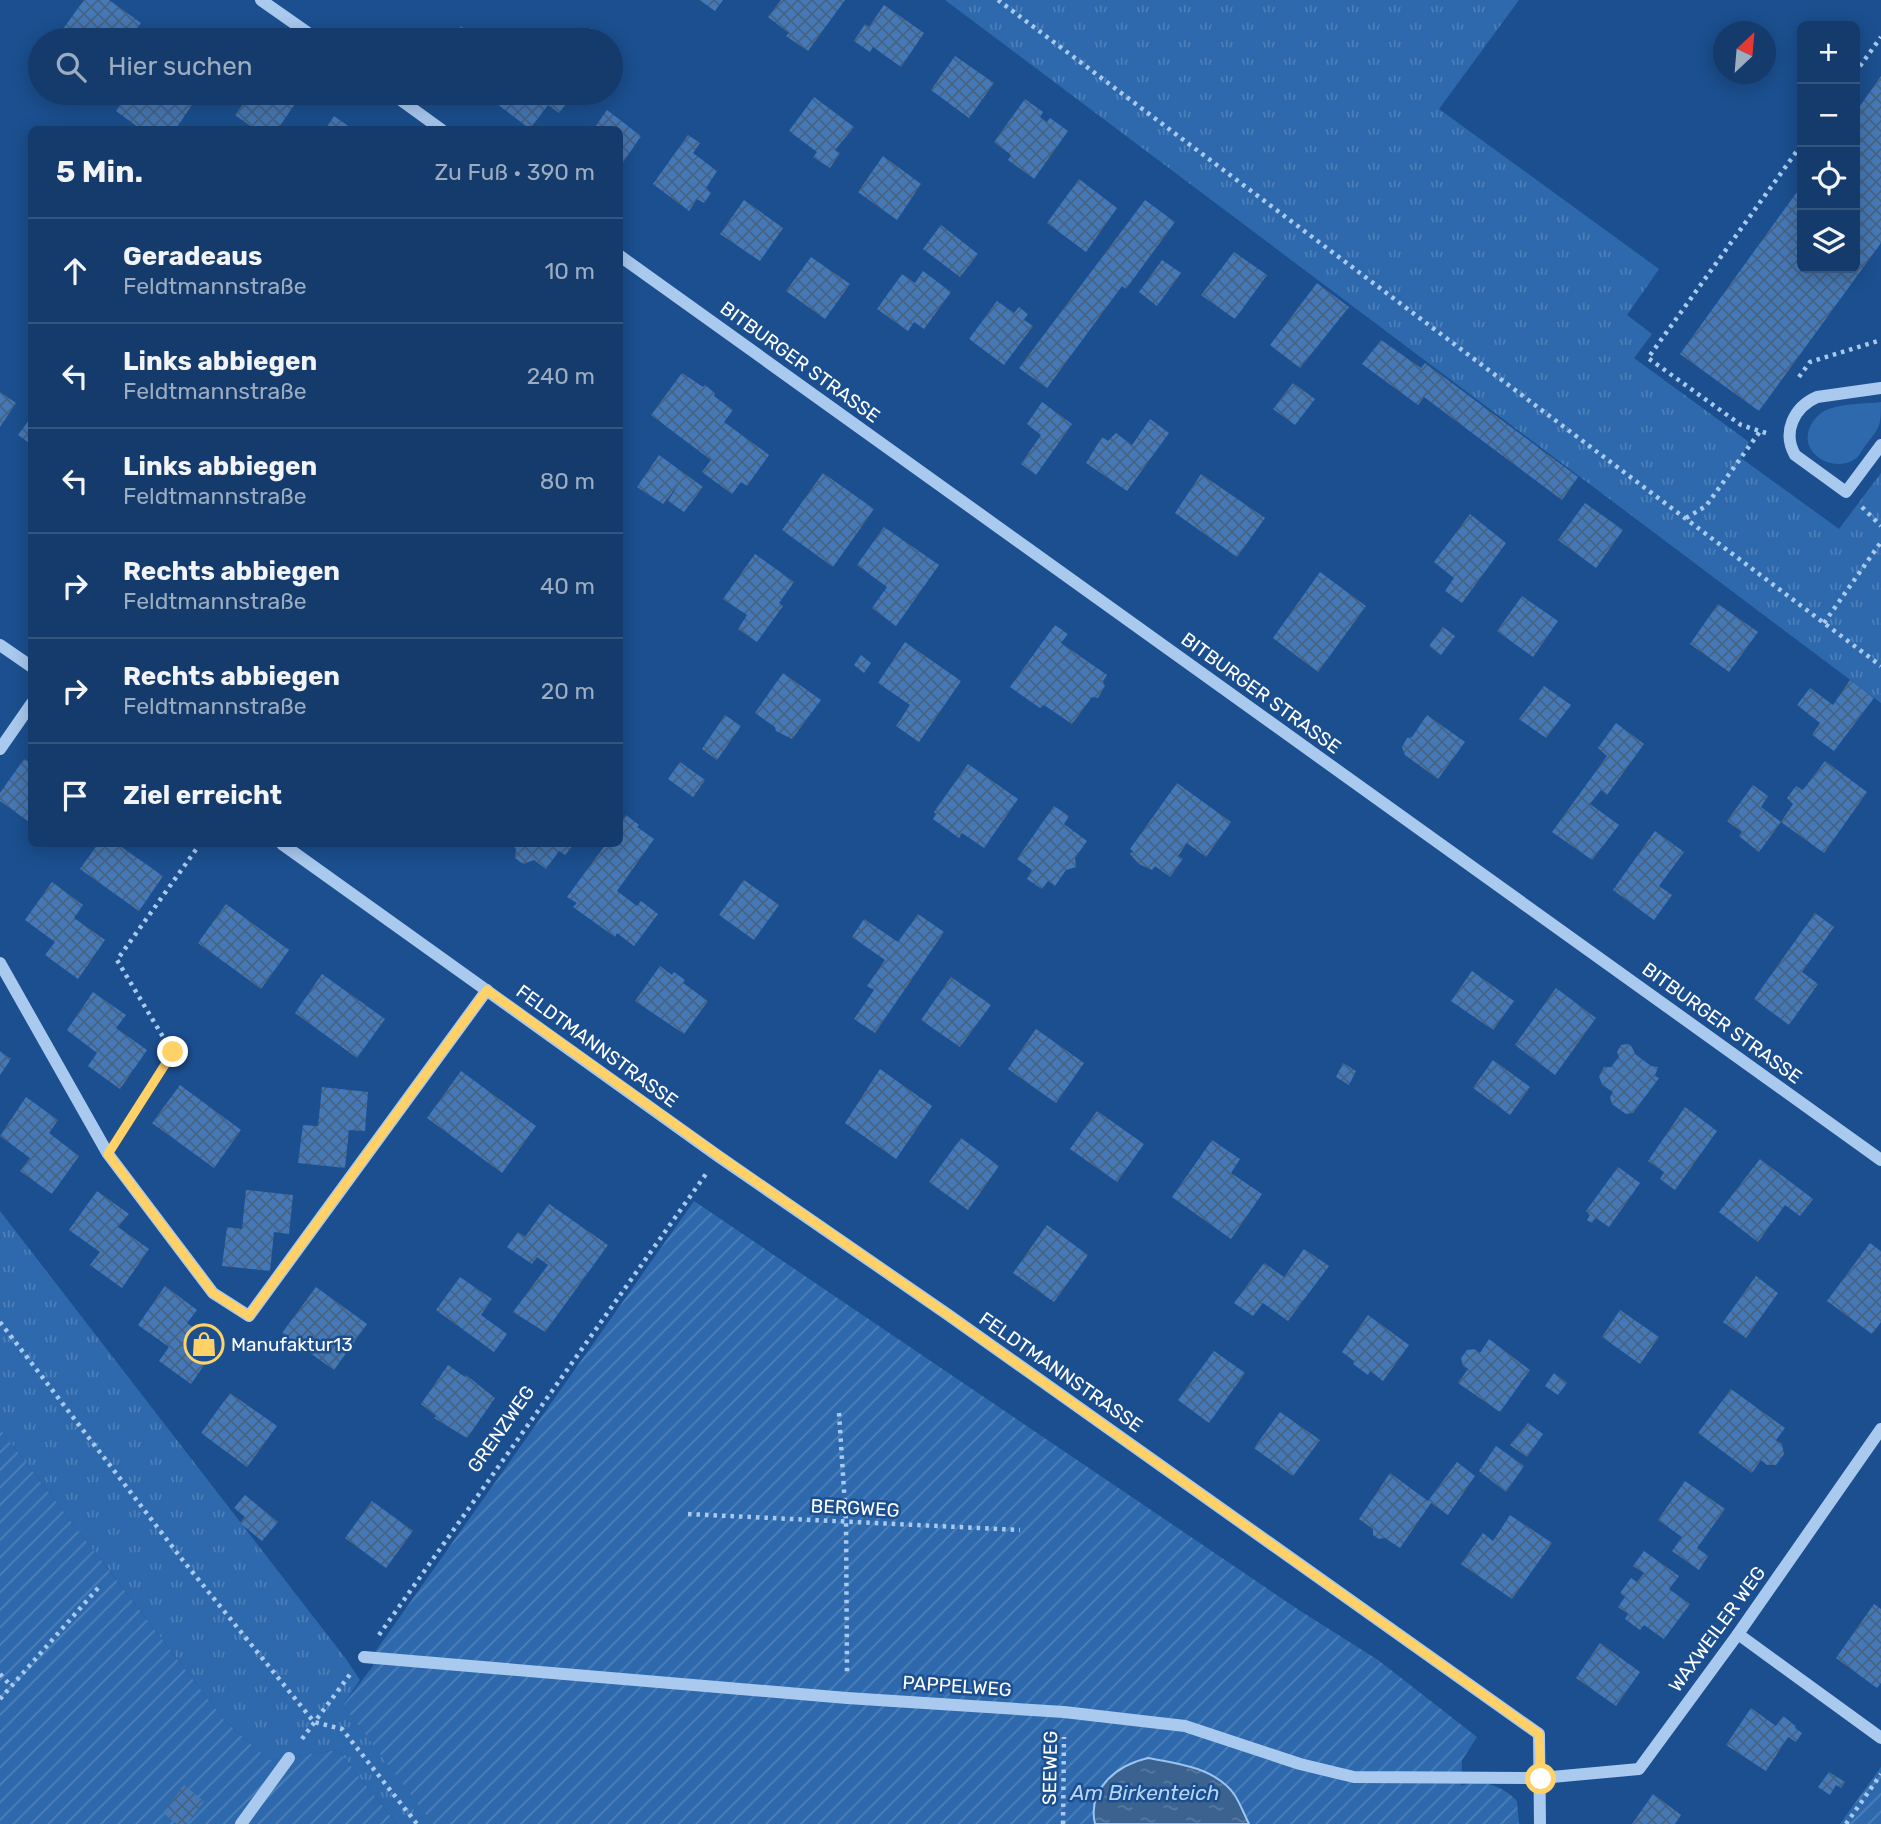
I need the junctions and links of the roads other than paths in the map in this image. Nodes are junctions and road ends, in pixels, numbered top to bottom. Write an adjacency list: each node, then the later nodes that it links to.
1 (261, 0): 2 (street)
2 (301, 28)
3 (408, 105): 4 (street)
4 (436, 126)
5 (623, 258): 15 (street, BITBURGER STRASSE)
6 (1881, 388): 7 (street)
7 (1881, 445)
8 (0, 645): 9 (street)
9 (28, 664)
10 (28, 710): 11 (street)
11 (0, 749)
12 (286, 847): 14 (street, FELDTMANNSTRASSE)
13 (0, 963): 14 (street, FELDTMANNSTRASSE)
14 (487, 990): 21 (street, FELDTMANNSTRASSE)
15 (1881, 1160)
16 (1881, 1429): 17 (street, WAXWEILER WEG)
17 (1738, 1634): 19 (street); 21 (street, WAXWEILER WEG)
18 (364, 1657): 21 (street, PAPPELWEG)
19 (1881, 1738)
20 (289, 1758): 22 (street)
21 (1541, 1779): 23 (street, FELDTMANNSTRASSE)
22 (241, 1824)
23 (1540, 1824)

